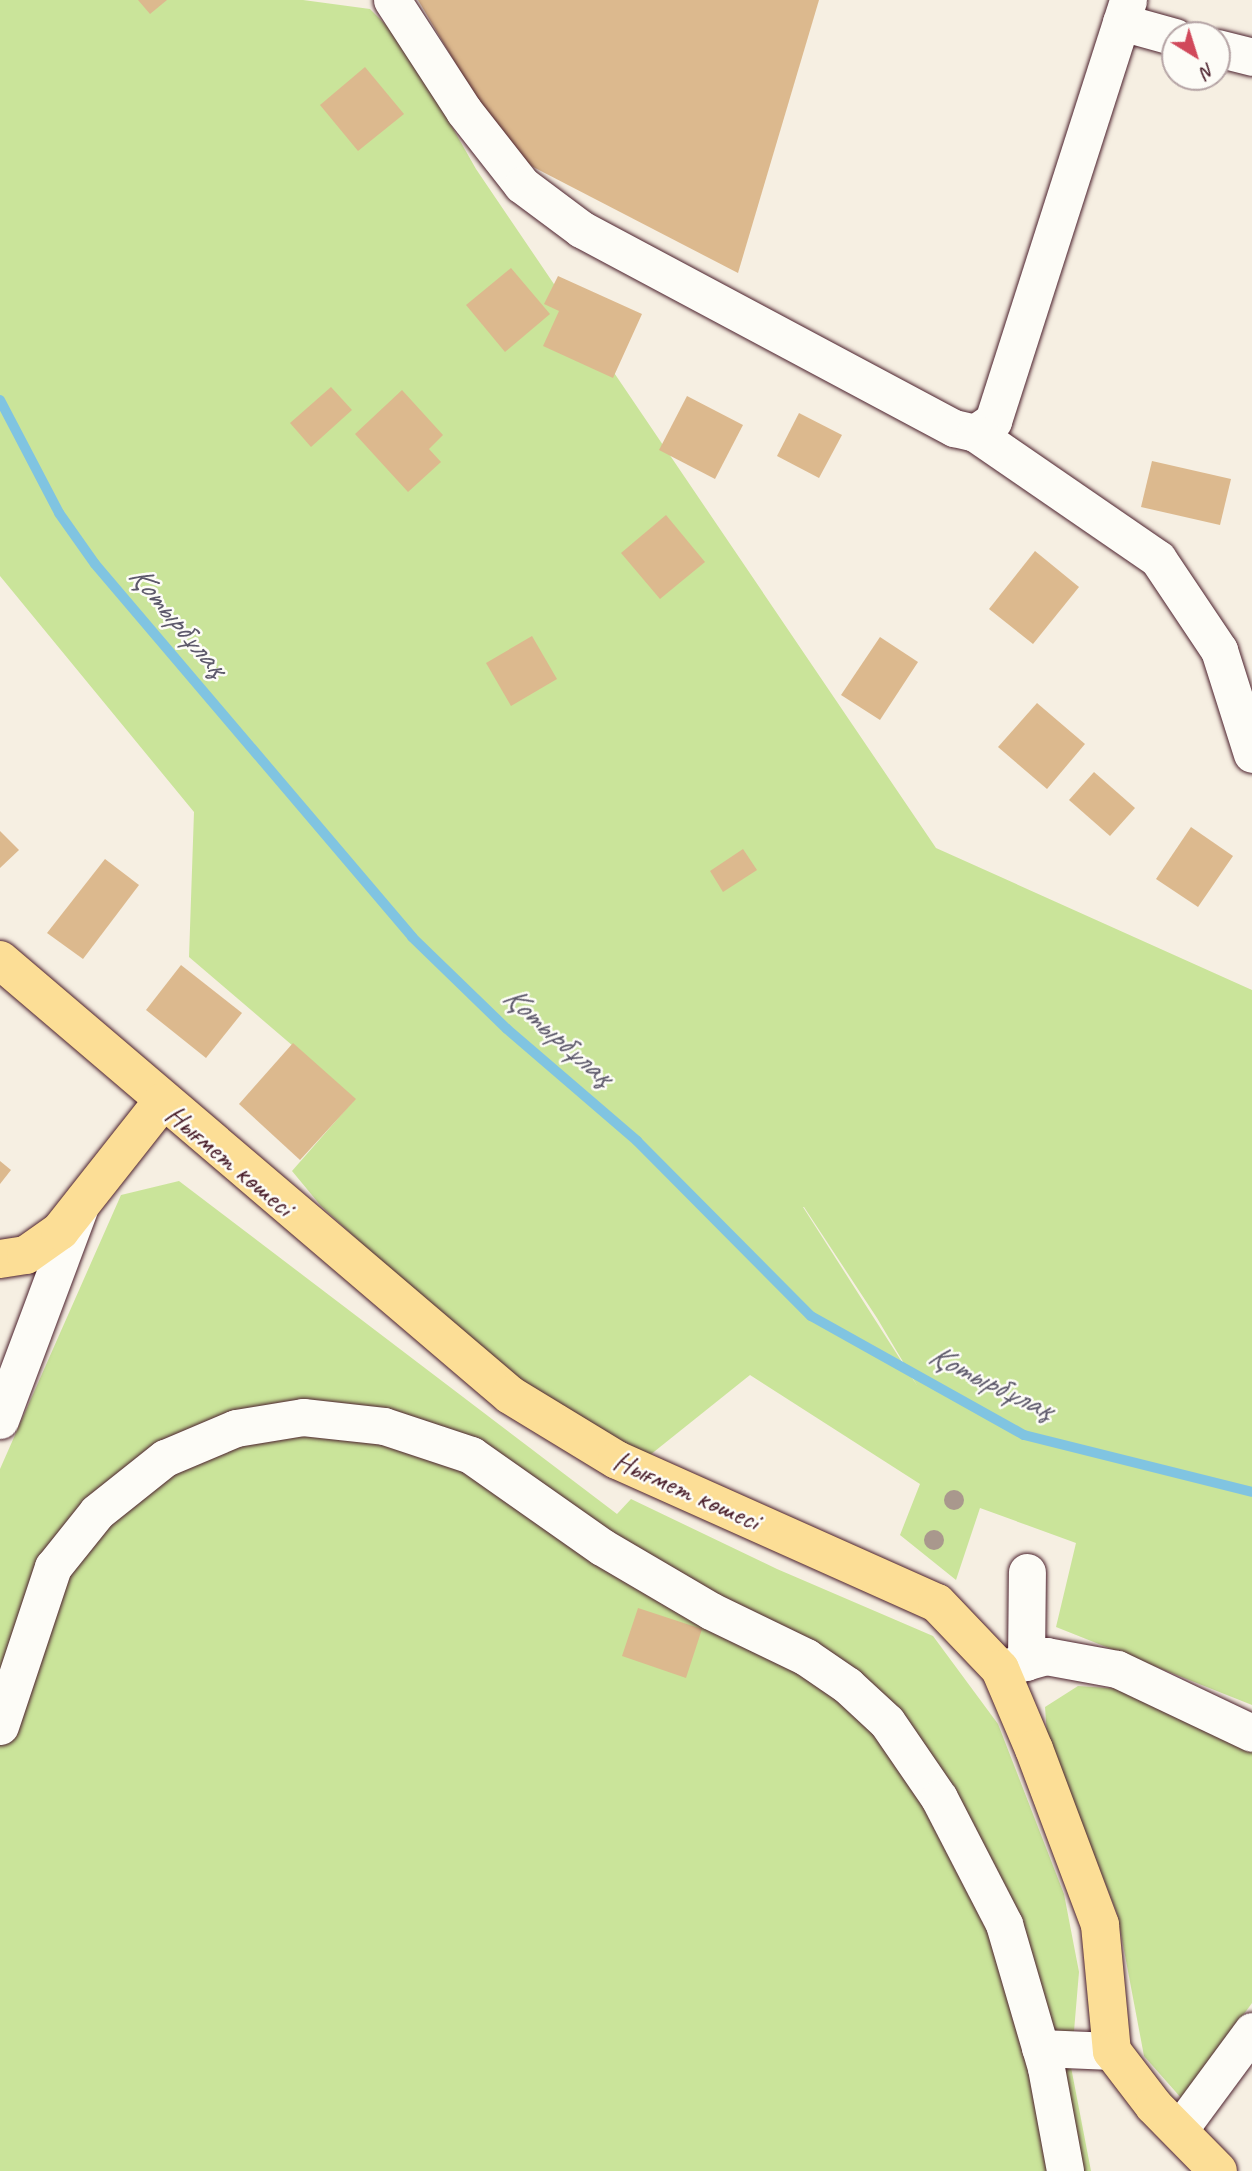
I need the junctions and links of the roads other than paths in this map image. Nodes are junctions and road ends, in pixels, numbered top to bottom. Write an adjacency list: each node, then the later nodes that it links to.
1 (392, 0): 6 (street)
2 (1124, 11): 3 (street); 6 (street)
3 (1161, 30)
4 (1231, 52): 5 (street)
5 (1252, 57)
6 (975, 433): 7 (street)
7 (1252, 754)
8 (0, 960): 9 (main road, Нығмет көшесі)
9 (162, 1102): 10 (main road); 14 (main road, Нығмет көшесі)
10 (79, 1209): 11 (main road); 12 (street)
11 (0, 1259)
12 (0, 1420)
13 (1027, 1572): 14 (street)
14 (1013, 1665): 16 (street); 19 (main road, Нығмет көшесі)
15 (0, 1726): 18 (street)
16 (1252, 1732)
17 (1252, 2031): 20 (street)
18 (1040, 2048): 19 (street); 21 (street)
19 (1112, 2051): 20 (main road)
20 (1179, 2130): 22 (main road)
21 (1065, 2171)
22 (1218, 2171)

